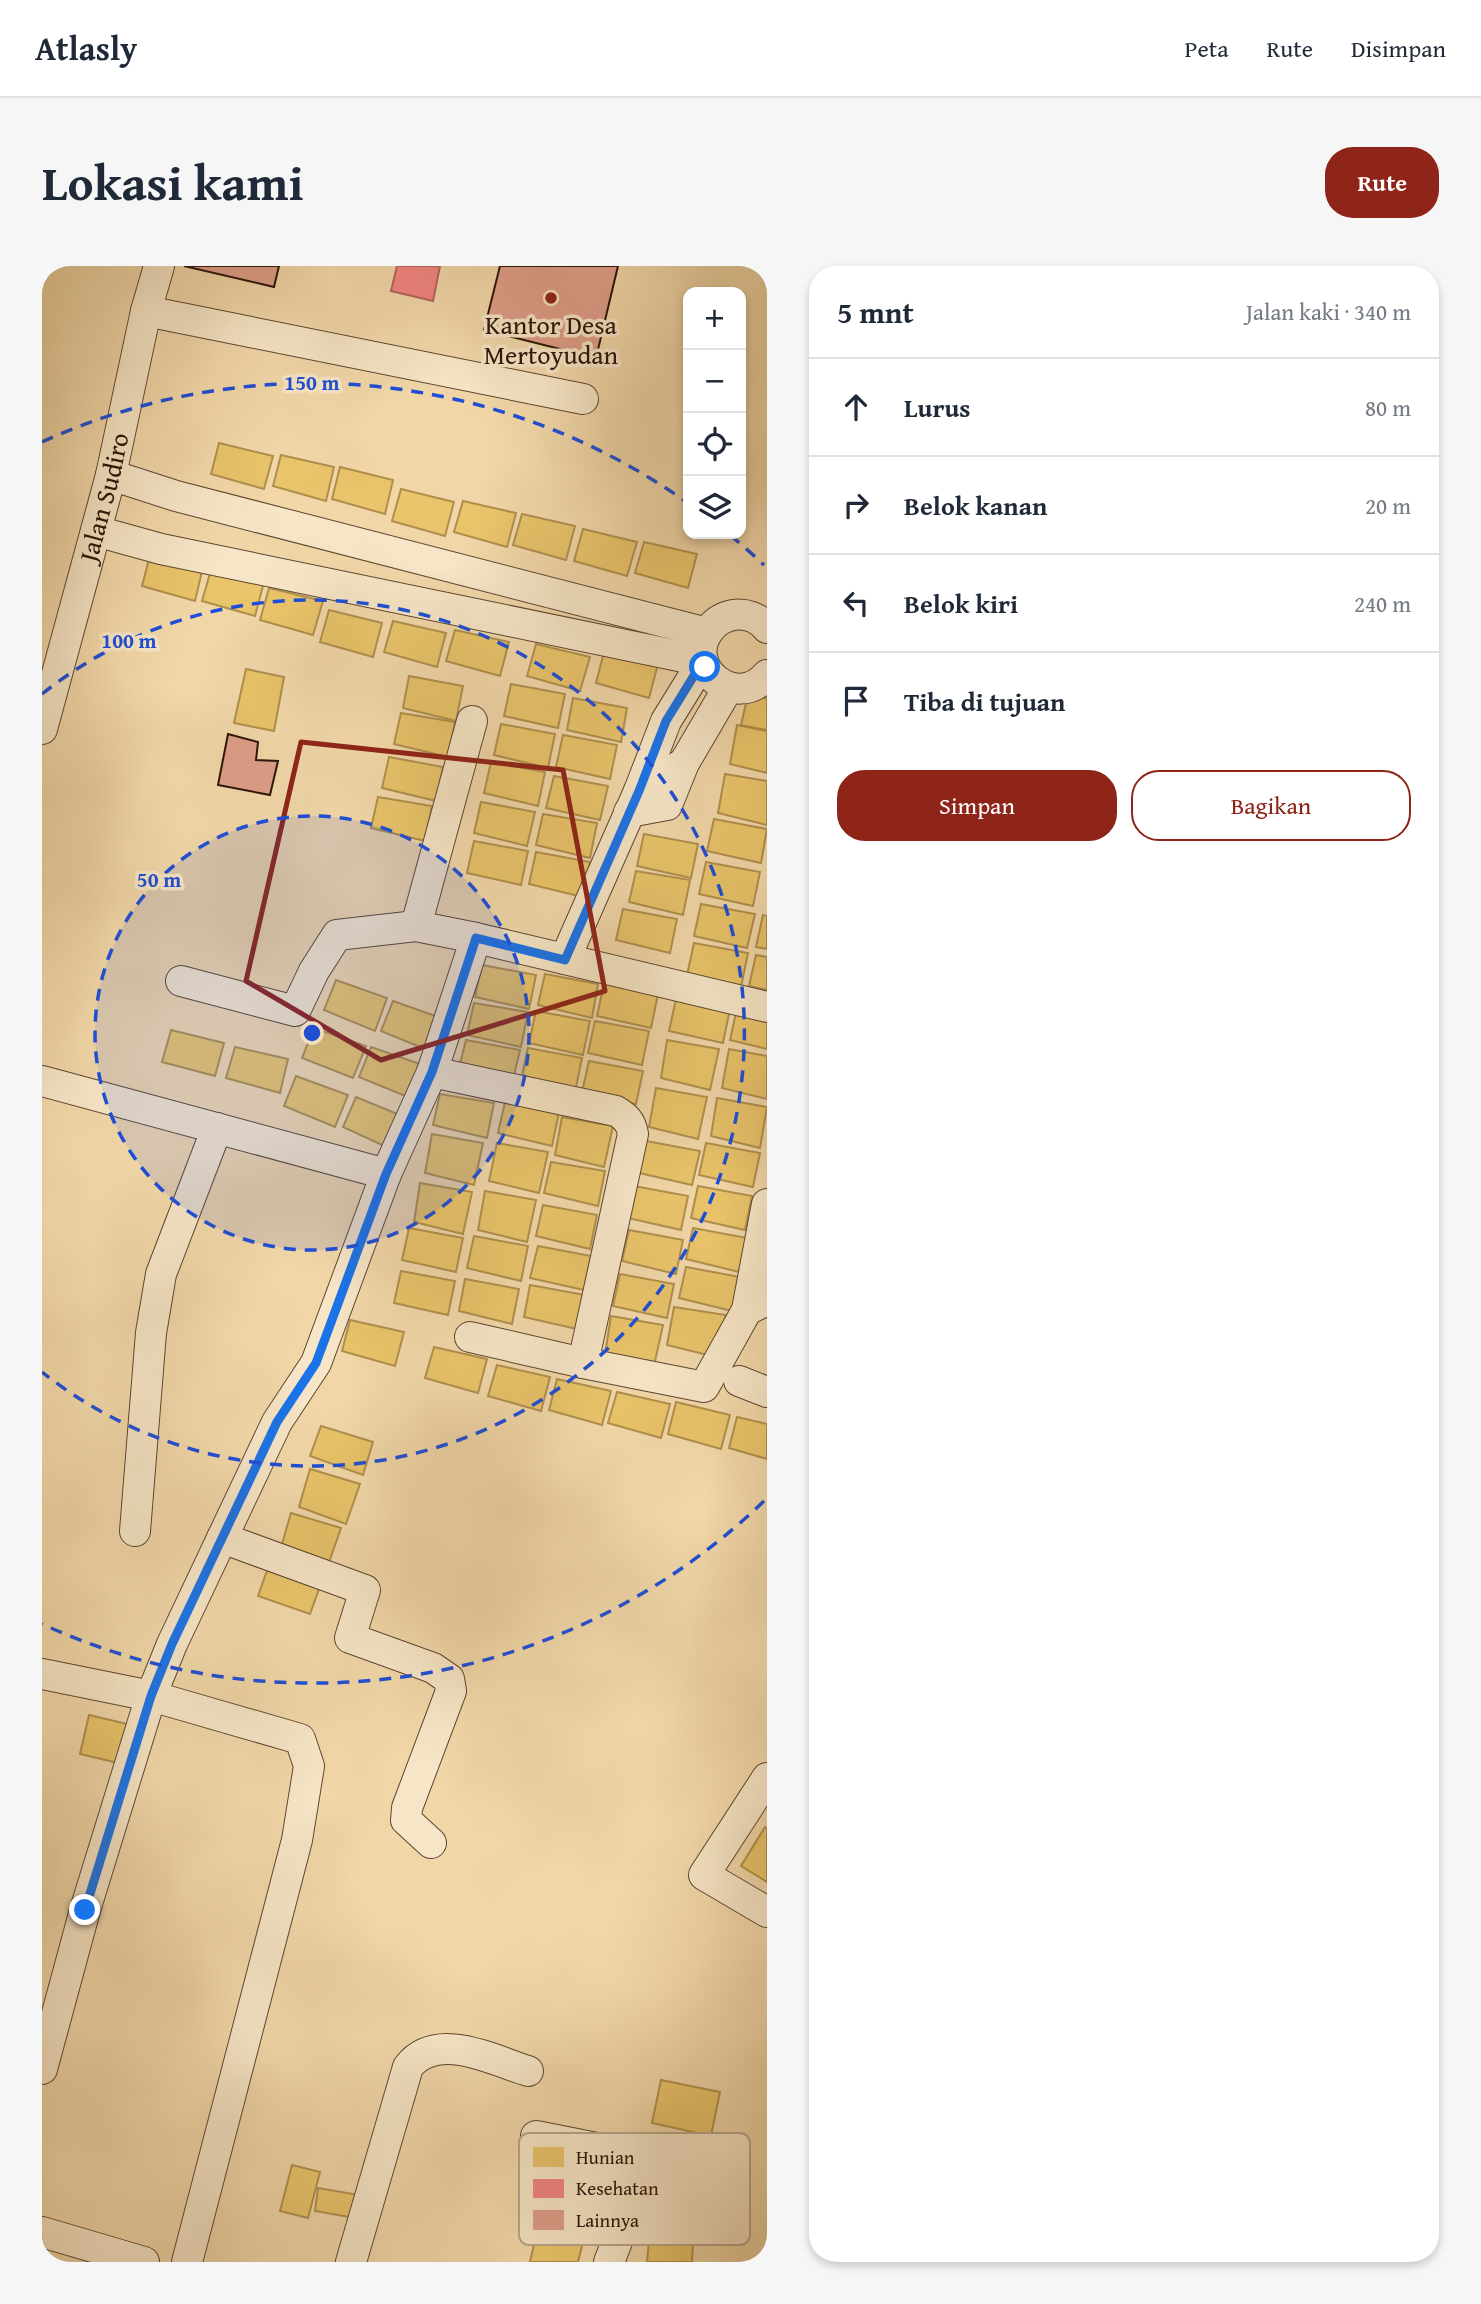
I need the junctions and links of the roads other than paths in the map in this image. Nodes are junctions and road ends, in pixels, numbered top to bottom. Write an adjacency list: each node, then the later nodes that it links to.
1 (159, 266): 2 (street, Jalan Sudiro)
2 (146, 311): 3 (street); 4 (street, Jalan Sudiro)
3 (583, 399)
4 (111, 475): 5 (street, Jalan Sudiro); 7 (street)
5 (96, 531): 7 (street); 11 (street, Jalan Sudiro)
6 (767, 628): 7 (street)
7 (705, 647): 9 (street); 12 (street)
8 (767, 675): 9 (street)
9 (728, 688): 12 (street)
10 (472, 721): 13 (street)
11 (42, 729)
12 (634, 802): 15 (street)
13 (416, 926): 14 (street); 16 (street)
14 (476, 938): 15 (street); 18 (street)
15 (565, 960): 17 (street)
16 (181, 981)
17 (767, 1007)
18 (432, 1072): 21 (street); 25 (street)
19 (42, 1082): 20 (street)
20 (217, 1128): 21 (street); 28 (street)
21 (386, 1174): 29 (street)
22 (767, 1204): 23 (street)
23 (757, 1305): 25 (street)
24 (470, 1337): 25 (street)
25 (583, 1363)
26 (739, 1381): 27 (street)
27 (767, 1392)
28 (135, 1531)
29 (222, 1538): 31 (street); 33 (street)
30 (42, 1674): 31 (street)
31 (151, 1696): 35 (street); 40 (street)
32 (767, 1778): 34 (street)
33 (431, 1843)
34 (767, 1912)
35 (42, 2069)
36 (528, 2071): 41 (street)
37 (42, 2232): 39 (street)
38 (617, 2245): 42 (street)
39 (144, 2262)
40 (187, 2262)
41 (351, 2262)
42 (609, 2262)

